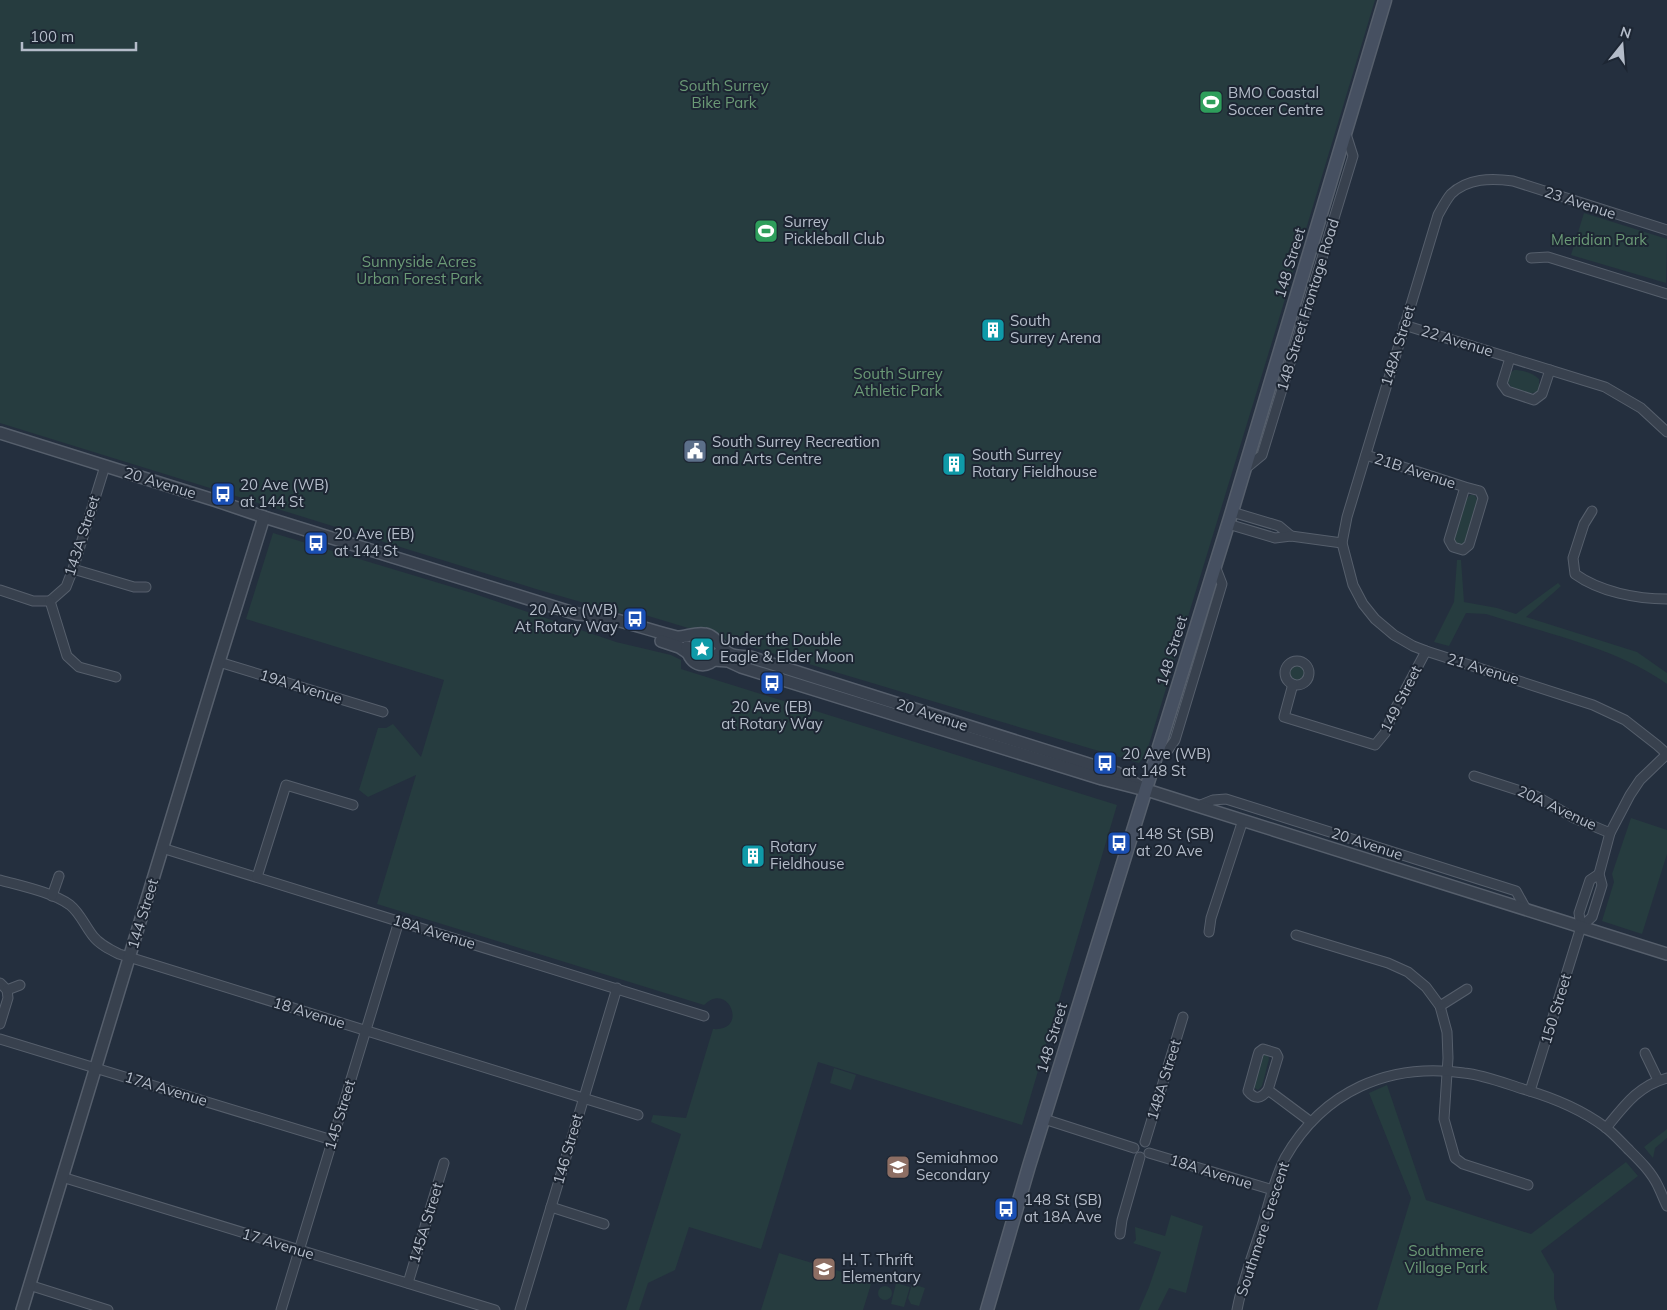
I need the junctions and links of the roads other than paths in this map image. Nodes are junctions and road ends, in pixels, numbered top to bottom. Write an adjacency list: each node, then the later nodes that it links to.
1 (1385, 0): 16 (main road, 148 Street)
2 (1492, 178): 3 (street, 23 Avenue); 6 (street, 148A Street)
3 (1667, 230)
4 (1531, 258): 5 (street)
5 (1667, 294)
6 (1404, 325): 7 (street, 22 Avenue); 11 (street, 148A Street)
7 (1510, 358): 8 (street, 22 Avenue); 8 (street, 22 Avenue)
8 (1550, 370): 9 (street, 22 Avenue)
9 (1667, 432)
10 (0, 433): 12 (street, 20 Avenue)
11 (1366, 455): 13 (street, 21B Avenue); 17 (street, 148A Street)
12 (105, 466): 15 (street, 20 Avenue); 18 (street, 143A Street)
13 (1465, 487): 13 (street, 21B Avenue)
14 (1592, 511): 21 (street)
15 (264, 517): 23 (street, 20 Avenue); 29 (street, 144 Street)
16 (1230, 518): 17 (street); 35 (main road, 148 Street)
17 (1342, 544): 26 (street, 21 Avenue)
18 (73, 569): 19 (street); 22 (street, 143A Street)
19 (146, 587)
20 (0, 590): 22 (street)
21 (1667, 599)
22 (50, 601): 30 (street)
23 (577, 614): 24 (street, 20 Avenue); 27 (street, 20 Avenue)
24 (696, 634): 25 (street); 27 (street)
25 (718, 642): 28 (street); 35 (street, 20 Avenue)
26 (1426, 651): 31 (street, 149 Street); 33 (street, 21 Avenue)
27 (688, 653): 28 (street)
28 (714, 660): 35 (street, 20 Avenue)
29 (219, 662): 32 (street, 19A Avenue); 40 (street, 144 Street)
30 (116, 677)
31 (1293, 684)
32 (383, 712)
33 (1667, 754): 39 (street, 150 Street)
34 (1474, 776): 39 (street, 20A Avenue)
35 (1146, 790): 37 (street, 20 Avenue); 72 (main road, 148 Street)
36 (353, 805): 42 (street)
37 (1198, 806): 38 (street, 20 Avenue); 45 (street, 20 Avenue)
38 (1243, 820): 45 (street, 20 Avenue); 48 (street)
39 (1610, 833): 47 (street, 150 Street)
40 (162, 848): 42 (street, 18A Avenue); 51 (street, 144 Street)
41 (58, 876): 44 (street)
42 (257, 877): 46 (street, 18A Avenue)
43 (0, 880): 44 (street, 18 Avenue)
44 (52, 896): 51 (street, 18 Avenue)
45 (1526, 909): 47 (street, 20 Avenue)
46 (399, 921): 54 (street, 18A Avenue); 61 (street, 145 Street)
47 (1582, 927): 50 (street, 20 Avenue); 69 (street, 150 Street)
48 (1209, 932)
49 (1296, 936): 57 (street)
50 (1667, 954)
51 (130, 957): 61 (street, 18 Avenue); 64 (street, 144 Street)
52 (0, 983): 56 (street)
53 (20, 985): 56 (street)
54 (617, 988): 58 (street, 18A Avenue); 70 (street, 146 Street)
55 (1467, 989): 57 (street)
56 (8, 994): 60 (street)
57 (1440, 1006): 65 (street)
58 (704, 1016)
59 (1183, 1017): 76 (street, 148A Street)
60 (0, 1024)
61 (366, 1030): 70 (street, 18 Avenue); 75 (street, 145 Street)
62 (0, 1039): 64 (street, 17A Avenue)
63 (1645, 1053): 67 (street)
64 (96, 1068): 75 (street, 17A Avenue); 81 (street, 144 Street)
65 (1447, 1071): 69 (street, Southmere Crescent); 73 (street, Southmere Crescent); 82 (street)
66 (1667, 1078): 67 (street)
67 (1658, 1080): 74 (street)
68 (1268, 1090): 68 (street); 73 (street)
69 (1530, 1091): 74 (street, Southmere Crescent)
70 (583, 1099): 71 (street, 18 Avenue); 85 (street, 146 Street)
71 (638, 1115)
72 (1044, 1120): 77 (street); 96 (main road, 148 Street)
73 (1312, 1122): 83 (street, Southmere Crescent)
74 (1606, 1128): 84 (street, Southmere Crescent)
75 (332, 1140): 88 (street, 145 Street)
76 (1144, 1142): 77 (street); 78 (street)
77 (1134, 1148): 79 (street)
78 (1149, 1153): 79 (street); 83 (street, 18A Avenue)
79 (1140, 1158): 87 (street)
80 (444, 1163): 89 (street, 145A Street)
81 (62, 1177): 88 (street, 17 Avenue); 90 (street, 144 Street)
82 (1528, 1185)
83 (1273, 1190): 97 (street, Southmere Crescent)
84 (1667, 1206)
85 (551, 1207): 86 (street); 95 (street, 146 Street)
86 (604, 1224)
87 (1120, 1234)
88 (299, 1250): 89 (street, 17 Avenue); 93 (street, 145 Street)
89 (408, 1283): 94 (street, 17 Avenue)
90 (29, 1286): 91 (street, 144 Street); 92 (street)
91 (22, 1310)
92 (108, 1310)
93 (281, 1310)
94 (495, 1310)
95 (520, 1310)
96 (987, 1310)
97 (1237, 1310)

